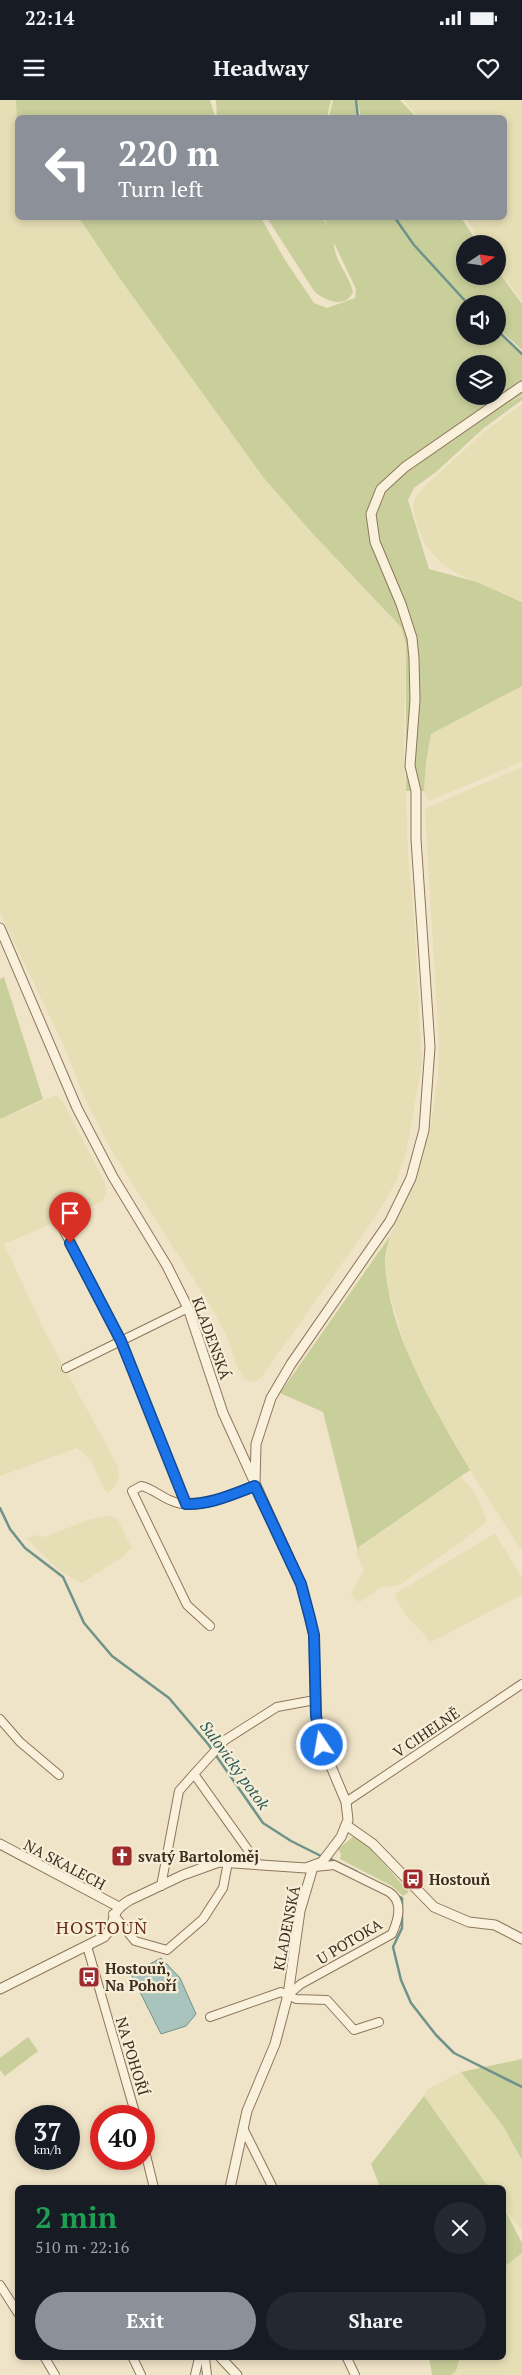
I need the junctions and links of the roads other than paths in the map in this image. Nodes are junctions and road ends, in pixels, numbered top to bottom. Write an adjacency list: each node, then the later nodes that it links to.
1 (522, 386): 7 (street, KLADENSKÁ)
2 (0, 928): 4 (street, KLADENSKÁ)
3 (62, 1227): 5 (street)
4 (188, 1308): 5 (street); 7 (street, KLADENSKÁ)
5 (121, 1341): 6 (street); 8 (street)
6 (66, 1368)
7 (255, 1486): 8 (street); 11 (street, KLADENSKÁ)
8 (186, 1504): 9 (street)
9 (210, 1626)
10 (522, 1684): 15 (street, V CIHELNĚ)
11 (315, 1700): 13 (street); 15 (street, KLADENSKÁ)
12 (0, 1719): 14 (street)
13 (194, 1774): 19 (street); 21 (street)
14 (59, 1775)
15 (346, 1802): 16 (street, KLADENSKÁ)
16 (346, 1825): 20 (street, KLADENSKÁ); 23 (street)
17 (0, 1844): 22 (street, NA SKALECH)
18 (228, 1862): 19 (street); 21 (street); 22 (street)
19 (258, 1864): 20 (street)
20 (313, 1867): 26 (street, KLADENSKÁ); 26 (street, U POTOKA)
21 (161, 1886): 22 (street)
22 (116, 1911): 24 (street)
23 (522, 1939)
24 (87, 1946): 25 (street); 29 (street, NA POHOŘÍ)
25 (0, 1989)
26 (288, 1995): 27 (street); 28 (street); 30 (street, KLADENSKÁ)
27 (210, 2018)
28 (379, 2022)
29 (133, 2105)
30 (243, 2128): 33 (street, KLADENSKÁ); 34 (street)
31 (150, 2170): 32 (street)
32 (153, 2185)
33 (231, 2185)
34 (272, 2185)
35 (0, 2285): 36 (street)
36 (15, 2308)
37 (45, 2360): 43 (street)
38 (134, 2360): 44 (street)
39 (199, 2360): 45 (street)
40 (205, 2360): 46 (street)
41 (223, 2360): 47 (street)
42 (348, 2360): 48 (street)
43 (55, 2375)
44 (142, 2375)
45 (195, 2375)
46 (207, 2375)
47 (237, 2375)
48 (355, 2375)

